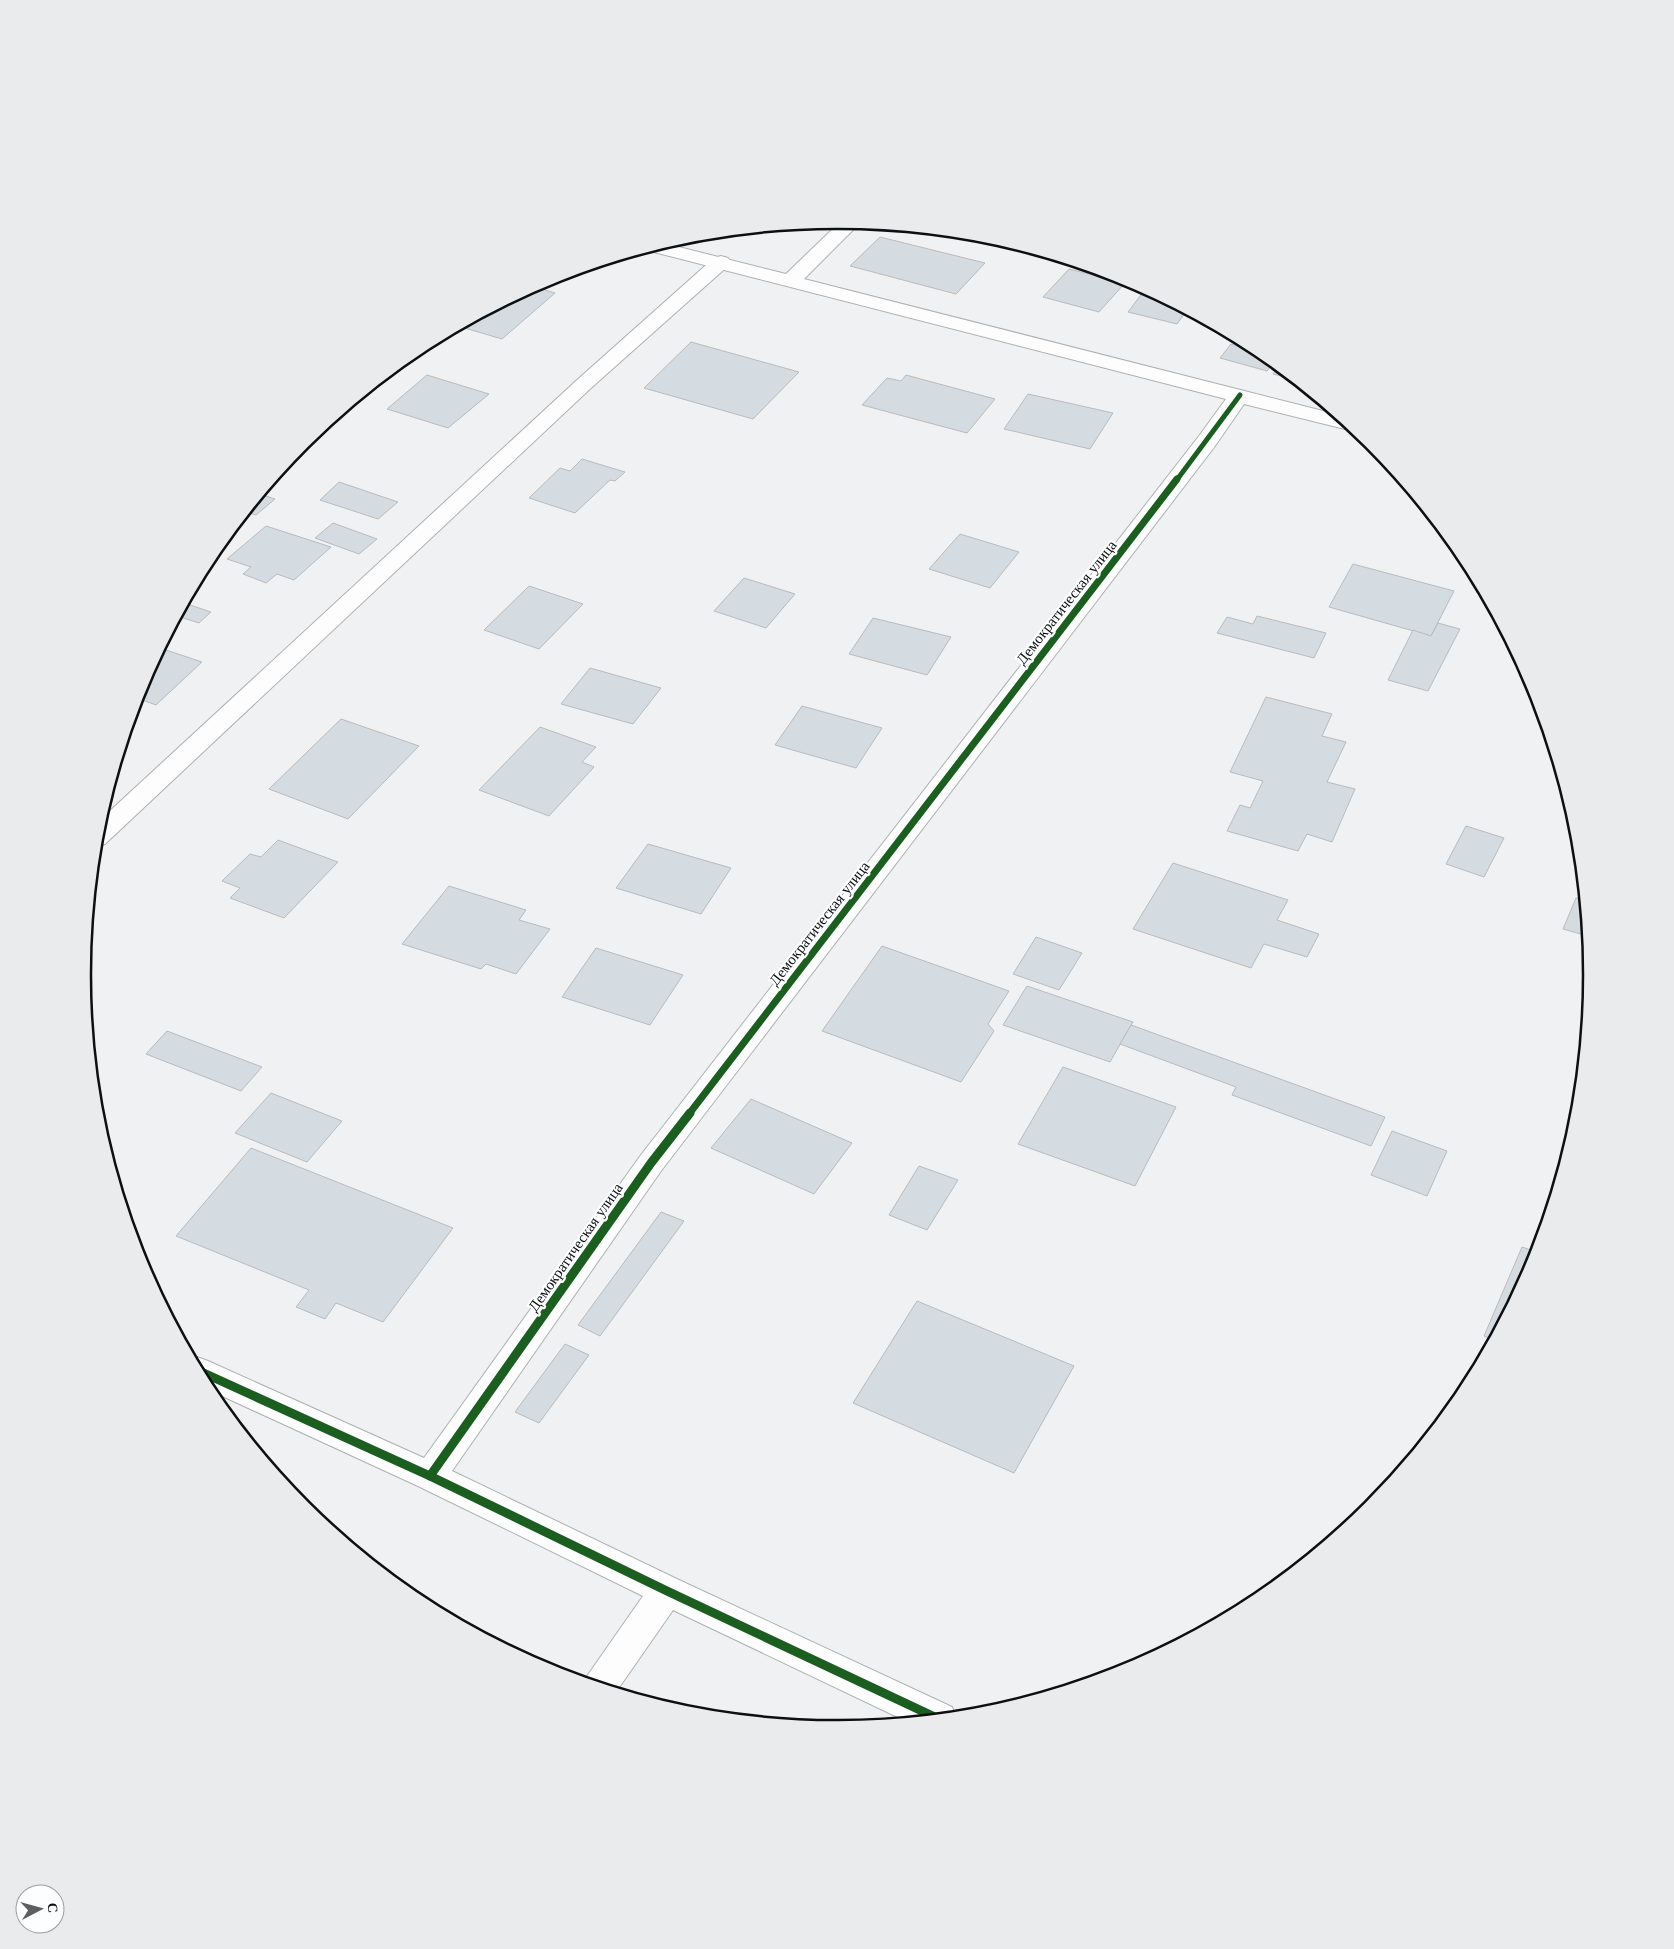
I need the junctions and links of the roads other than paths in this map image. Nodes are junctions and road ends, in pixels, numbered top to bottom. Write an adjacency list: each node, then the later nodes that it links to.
1 (844, 229): 4 (street)
2 (666, 249): 3 (street)
3 (721, 262): 4 (street); 7 (street)
4 (791, 280): 5 (street)
5 (1240, 395): 6 (street); 9 (street, Демократическая улица)
6 (1336, 421)
7 (106, 829)
8 (208, 1375): 9 (street)
9 (430, 1476): 10 (street)
10 (667, 1591): 11 (street); 12 (street)
11 (602, 1683)
12 (929, 1714)

